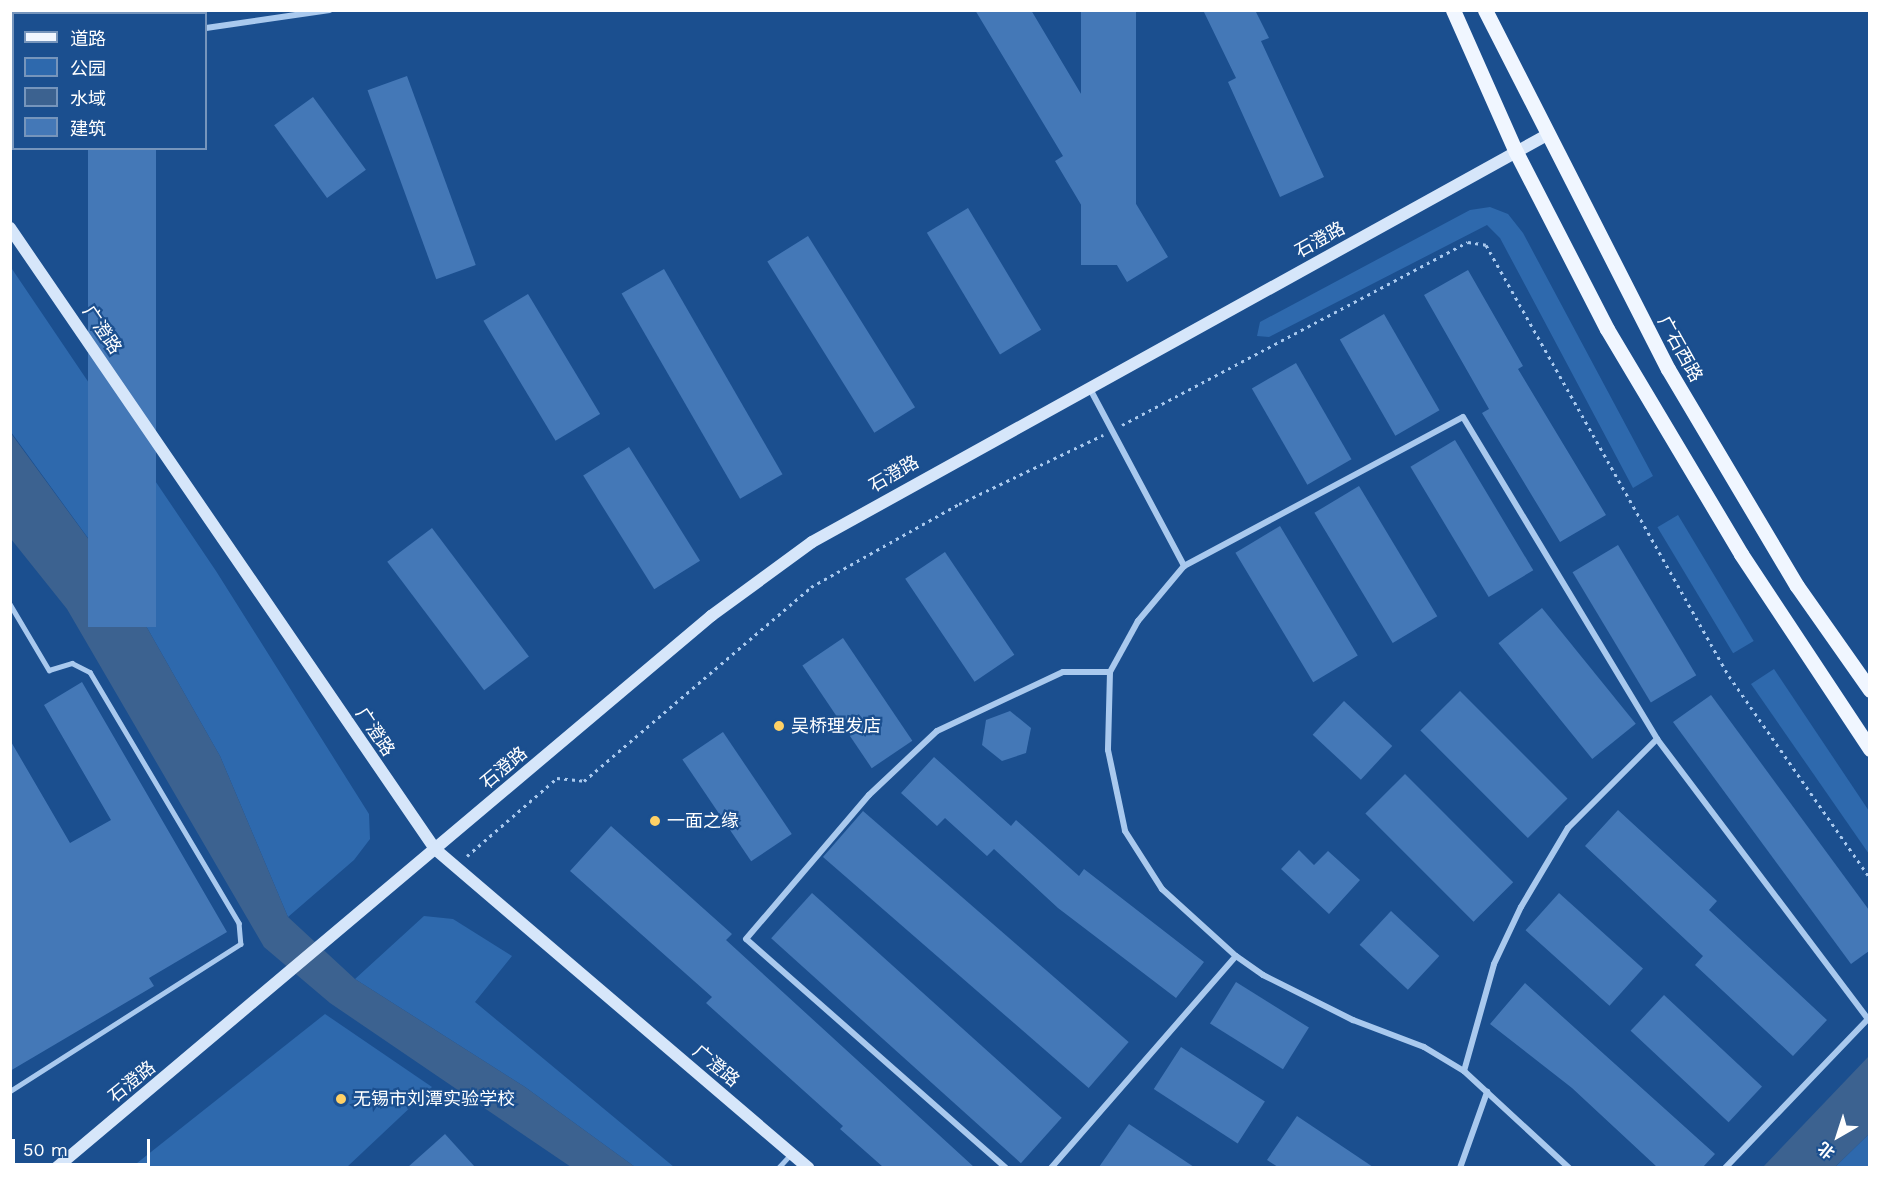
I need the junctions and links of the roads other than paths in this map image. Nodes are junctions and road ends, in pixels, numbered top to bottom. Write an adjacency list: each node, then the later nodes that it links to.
1 (330, 10): 4 (street)
2 (1453, 10): 6 (main road)
3 (1485, 10): 5 (main road, 广石西路)
4 (207, 28)
5 (1545, 136): 6 (street, 石澄路); 12 (main road, 广石西路)
6 (1516, 152): 8 (street, 石澄路); 14 (main road)
7 (10, 228): 15 (street, 广澄路)
8 (1089, 387): 9 (street); 15 (street, 石澄路)
9 (1184, 566): 11 (street); 13 (street)
10 (10, 604): 18 (lane)
11 (1110, 672): 16 (street); 24 (street)
12 (1869, 690)
13 (1657, 740): 17 (street); 28 (street)
14 (1869, 749)
15 (435, 849): 20 (street, 广澄路); 21 (street, 石澄路)
16 (1236, 956): 17 (street); 25 (street)
17 (1464, 1071): 19 (street)
18 (10, 1092)
19 (1487, 1092): 26 (street); 27 (street)
20 (792, 1153): 22 (lane); 23 (street, 广澄路)
21 (56, 1167)
22 (778, 1167)
23 (808, 1167)
24 (1006, 1167)
25 (1051, 1167)
26 (1460, 1167)
27 (1569, 1167)
28 (1725, 1167)

